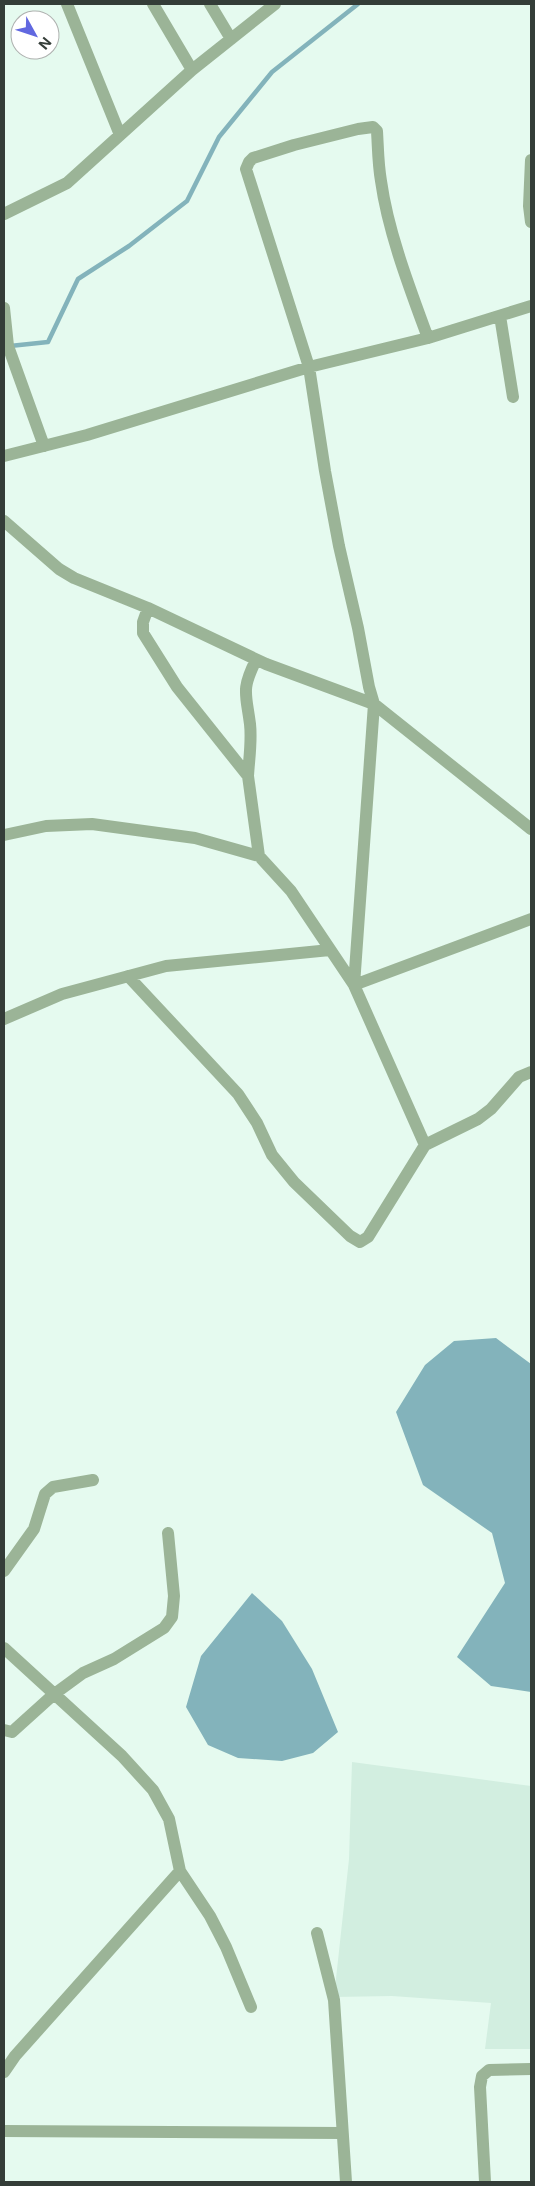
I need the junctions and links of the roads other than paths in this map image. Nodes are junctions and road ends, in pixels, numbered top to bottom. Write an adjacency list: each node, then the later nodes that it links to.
1 (67, 4): 7 (street)
2 (153, 4): 6 (street)
3 (210, 4): 5 (street)
4 (275, 4): 5 (street)
5 (231, 39): 6 (street)
6 (192, 70): 7 (street)
7 (120, 135): 9 (street)
8 (531, 160): 10 (street)
9 (4, 214)
10 (531, 222)
11 (531, 306): 13 (street)
12 (4, 308): 17 (street)
13 (500, 316): 14 (street); 16 (street)
14 (428, 338): 15 (street); 15 (street)
15 (309, 367): 17 (street); 22 (street)
16 (513, 397)
17 (44, 446): 18 (street)
18 (4, 456)
19 (4, 521): 20 (street)
20 (148, 608): 21 (street); 23 (street)
21 (256, 660): 22 (street); 23 (street)
22 (374, 704): 24 (street); 30 (street)
23 (248, 776): 26 (street)
24 (531, 829)
25 (4, 836): 26 (street)
26 (260, 856): 28 (street)
27 (531, 920): 30 (street)
28 (330, 950): 29 (street); 30 (street)
29 (128, 976): 31 (street); 33 (street)
30 (354, 985): 33 (street)
31 (4, 1019)
32 (531, 1072): 33 (street)
33 (425, 1145)
34 (93, 1480): 36 (street)
35 (168, 1533): 38 (street)
36 (4, 1571)
37 (4, 1648): 38 (street)
38 (53, 1695): 39 (street); 40 (street)
39 (4, 1730)
40 (180, 1871): 42 (street); 44 (street)
41 (317, 1933): 46 (street)
42 (251, 2007)
43 (531, 2069): 48 (street)
44 (4, 2072)
45 (4, 2131): 46 (street)
46 (342, 2133): 47 (street)
47 (346, 2182)
48 (485, 2182)

